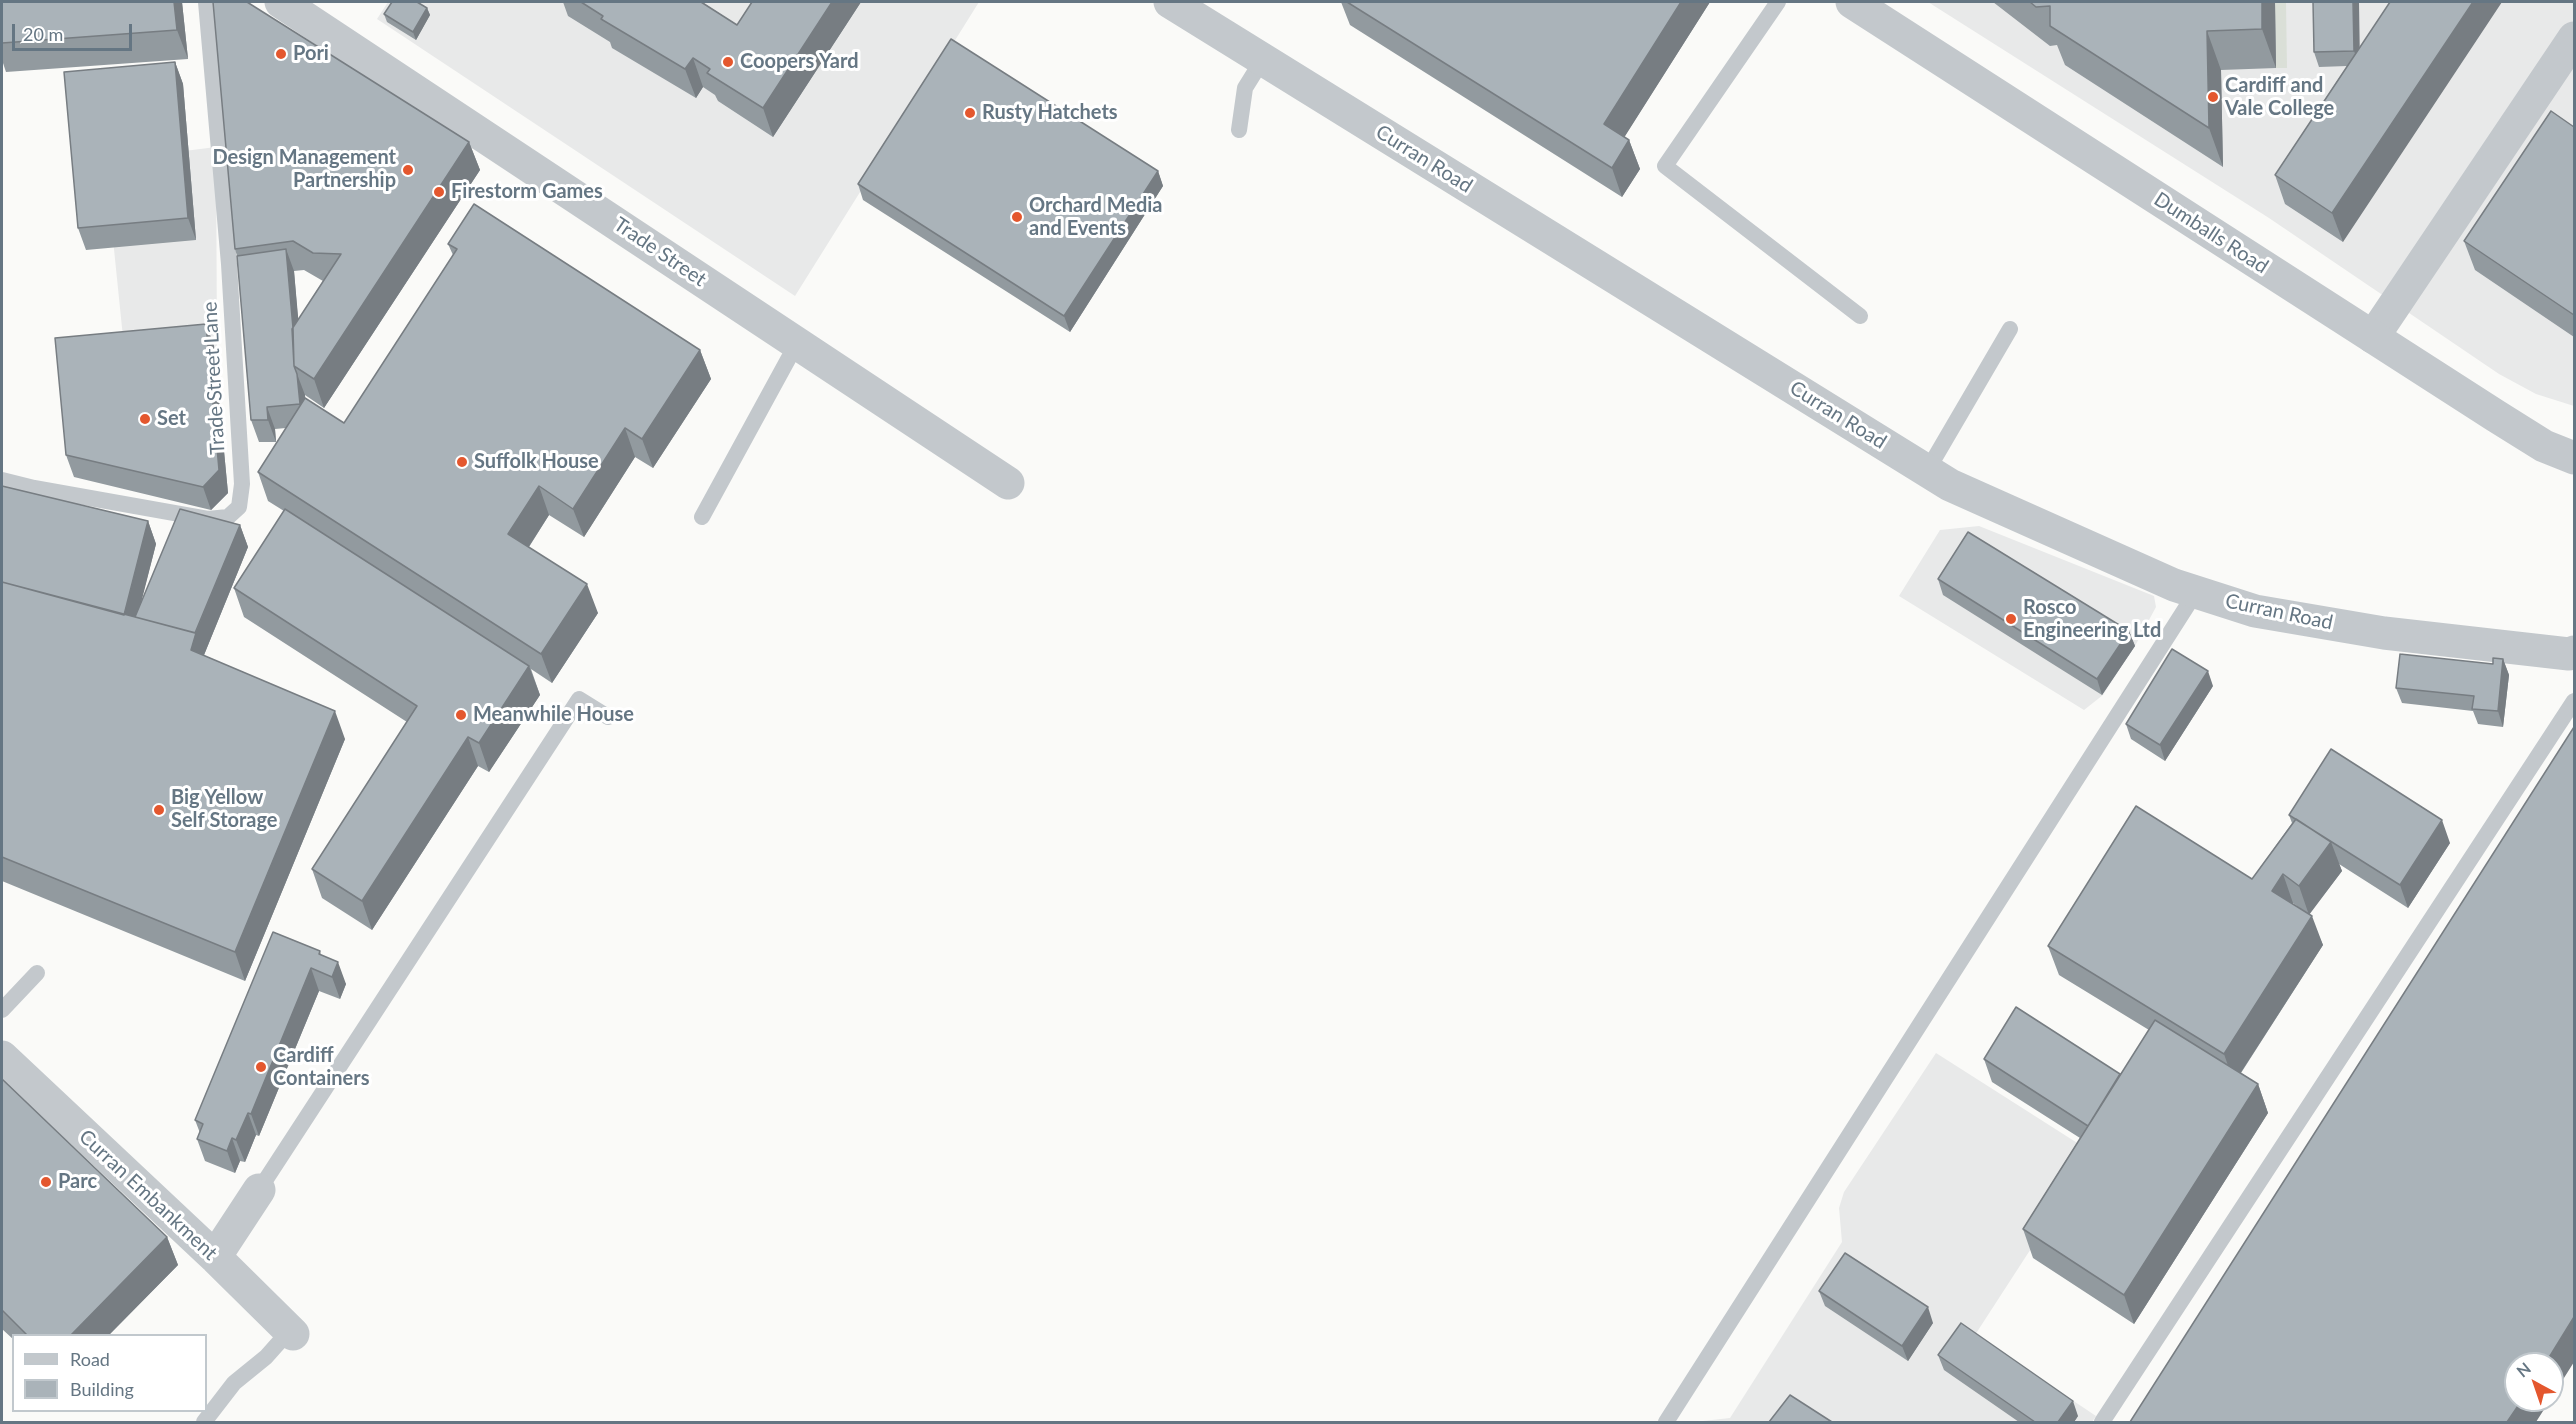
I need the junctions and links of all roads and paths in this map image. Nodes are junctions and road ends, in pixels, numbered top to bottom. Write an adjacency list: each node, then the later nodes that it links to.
1 (206, 2): 15 (lane, Trade Street Lane)
2 (281, 2): 12 (street, Trade Street)
3 (1170, 2): 7 (street, Curran Road)
4 (1778, 2): 9 (lane)
5 (1852, 2): 11 (street, Dumballs Road)
6 (2574, 38): 11 (street)
7 (1263, 59): 8 (lane); 14 (street, Curran Road)
8 (1239, 130)
9 (1860, 316)
10 (2010, 329): 14 (lane)
11 (2373, 337): 13 (street, Dumballs Road)
12 (797, 343): 16 (street, Trade Street); 17 (lane)
13 (2574, 458)
14 (1927, 471): 18 (street, Curran Road)
15 (2, 480)
16 (1008, 483)
17 (702, 517)
18 (2196, 592): 19 (street, Curran Road); 29 (lane)
19 (2574, 652)
20 (2574, 701): 30 (lane)
21 (608, 717): 25 (lane)
22 (37, 973): 23 (lane)
23 (2, 1010)
24 (2, 1057): 26 (street, Curran Embankment)
25 (259, 1190): 26 (street)
26 (215, 1257): 27 (street, Curran Embankment)
27 (291, 1332): 28 (lane)
28 (204, 1422)
29 (1666, 1422)
30 (2102, 1422)

